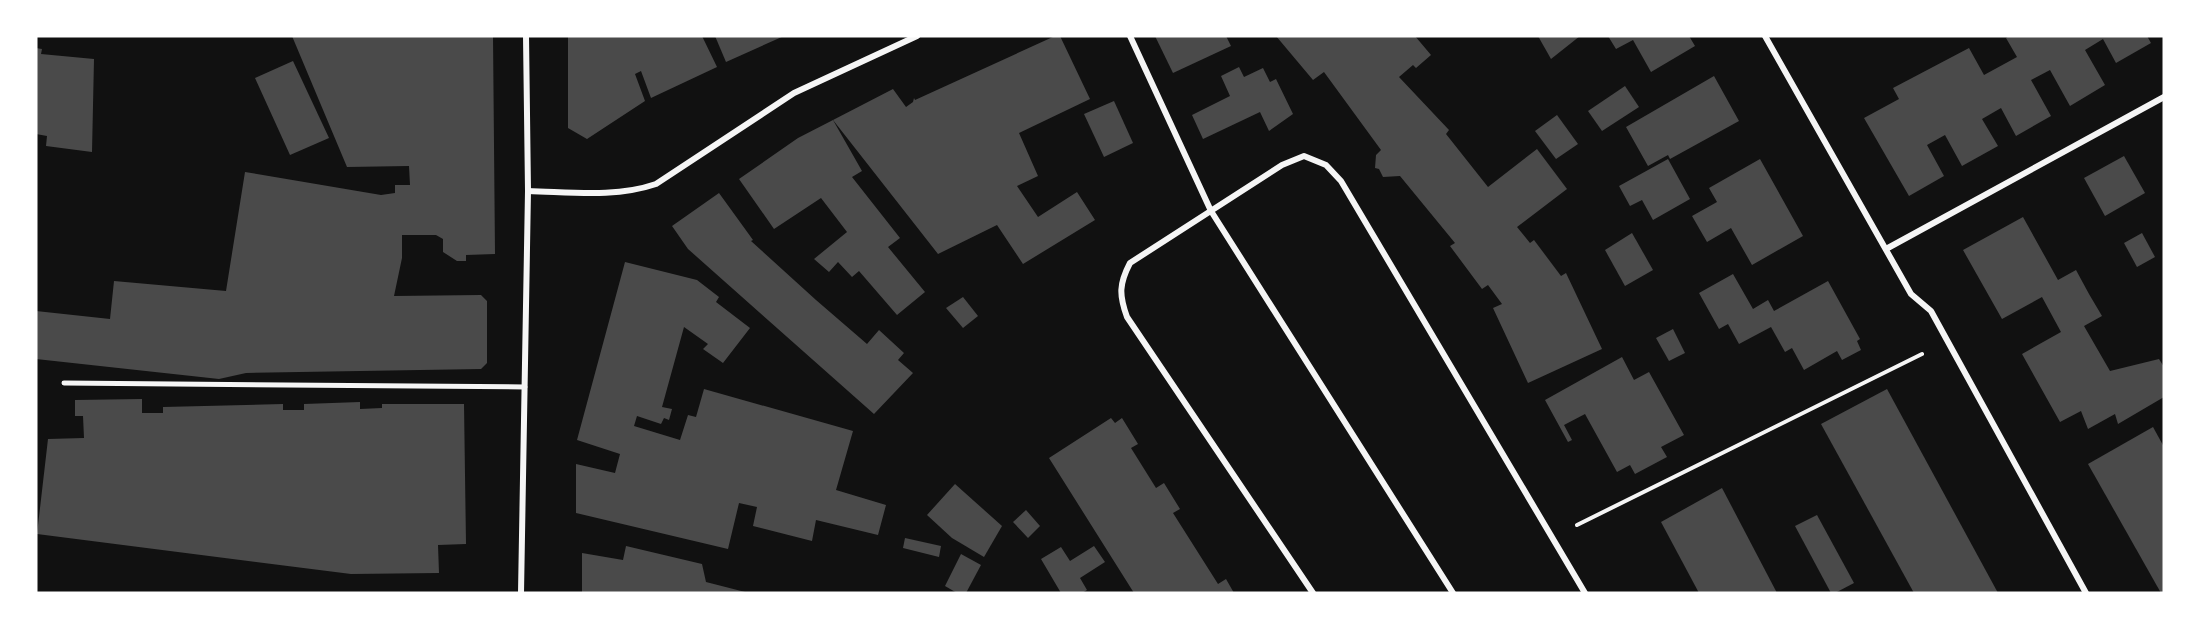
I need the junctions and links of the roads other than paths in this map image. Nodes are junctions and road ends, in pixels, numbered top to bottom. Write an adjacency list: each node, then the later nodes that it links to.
1 (526, 36): 6 (street)
2 (917, 36): 6 (street)
3 (1130, 36): 7 (street)
4 (1765, 36): 8 (street)
5 (2164, 97): 8 (street)
6 (528, 190): 10 (street)
7 (1211, 211): 12 (street); 13 (street); 14 (street)
8 (1886, 249): 15 (street)
9 (64, 383): 10 (street)
10 (525, 387): 11 (street)
11 (520, 593)
12 (1313, 593)
13 (1453, 593)
14 (1585, 593)
15 (2086, 593)

